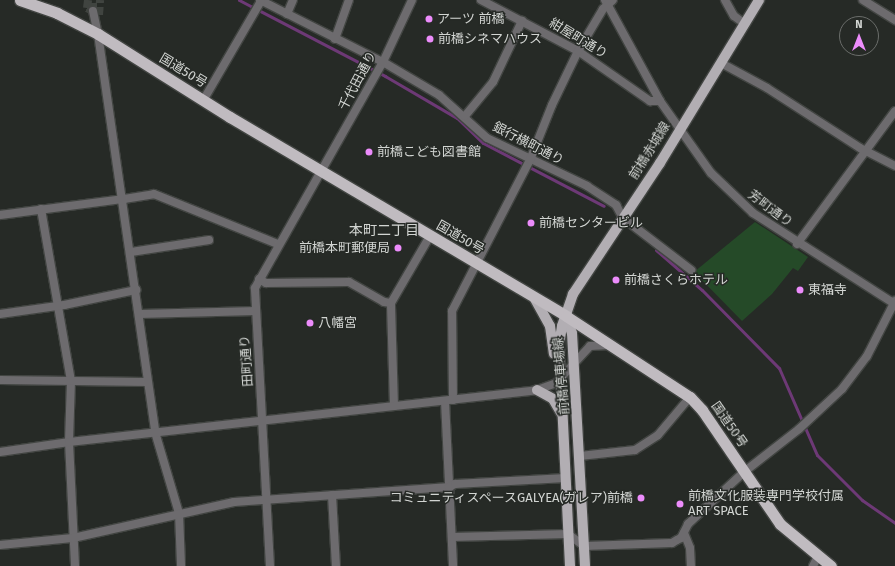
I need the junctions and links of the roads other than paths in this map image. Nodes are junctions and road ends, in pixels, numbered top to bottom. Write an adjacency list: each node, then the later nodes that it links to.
1 (20, 0): 17 (highway, 国道50号)
2 (293, 0): 13 (street)
3 (349, 0): 18 (street)
4 (412, 0): 20 (street, 千代田通り)
5 (481, 0): 10 (street, 紺屋町通り)
6 (725, 0): 16 (street)
7 (759, 0): 16 (main road, 前橋赤城線)
8 (863, 0): 14 (street)
9 (608, 1): 19 (street); 23 (street, 芳町通り)
10 (498, 4): 15 (street, 紺屋町通り)
11 (258, 5): 13 (street, 銀行横町通り); 22 (street)
12 (93, 12): 17 (street)
13 (287, 14): 18 (street, 銀行横町通り)
14 (895, 20)
15 (522, 21): 19 (street, 紺屋町通り); 25 (street)
16 (745, 24): 21 (main road, 前橋赤城線)
17 (98, 34): 22 (highway, 国道50号); 31 (street)
18 (335, 38): 20 (street, 銀行横町通り)
19 (578, 51): 23 (street, 紺屋町通り); 28 (street)
20 (383, 62): 25 (street, 銀行横町通り); 30 (street, 千代田通り)
21 (721, 64): 26 (main road, 前橋赤城線); 27 (street)
22 (204, 99): 30 (highway, 国道50号)
23 (660, 101): 26 (street, 芳町通り)
24 (895, 111): 27 (street)
25 (465, 116): 28 (street, 銀行横町通り)
26 (679, 128): 34 (main road, 前橋赤城線); 38 (street, 芳町通り)
27 (866, 151): 29 (street); 38 (street)
28 (530, 160): 34 (street, 銀行横町通り); 40 (street)
29 (895, 166)
30 (322, 172): 35 (highway, 国道50号); 37 (street, 田町通り)
31 (124, 199): 32 (street); 37 (street); 39 (street)
32 (41, 209): 33 (street); 47 (street)
33 (0, 215)
34 (623, 218): 41 (street, 銀行横町通り); 51 (main road, 前橋赤城線)
35 (430, 236): 40 (highway, 国道50号); 45 (street)
36 (209, 240): 39 (street)
37 (278, 244): 42 (street, 田町通り)
38 (798, 244): 46 (street, 芳町通り)
39 (131, 252): 43 (street)
40 (477, 264): 44 (highway, 国道50号); 62 (street)
41 (691, 270)
42 (259, 279): 45 (street); 48 (street, 田町通り)
43 (136, 290): 47 (street); 50 (street)
44 (535, 298): 51 (highway, 国道50号); 54 (main road)
45 (391, 303): 63 (street)
46 (895, 303): 70 (street)
47 (58, 306): 49 (street); 56 (street)
48 (256, 311): 50 (street); 64 (street, 田町通り)
49 (0, 314)
50 (139, 314): 57 (street)
51 (566, 316): 52 (highway, 国道50号); 53 (main road, 前橋停車場線); 54 (main road, 前橋停車場線)
52 (613, 346): 53 (street); 61 (highway, 国道50号)
53 (574, 362): 54 (street); 60 (main road, 前橋停車場線)
54 (560, 377): 58 (main road, 前橋停車場線); 59 (street)
55 (0, 380): 56 (street)
56 (71, 381): 57 (street); 67 (street)
57 (147, 382): 66 (street)
58 (561, 388): 59 (main road); 60 (main road); 65 (main road, 前橋停車場線)
59 (540, 390): 62 (street); 65 (main road)
60 (576, 394): 69 (main road, 前橋停車場線)
61 (690, 397): 69 (street); 70 (highway, 国道50号)
62 (449, 400): 63 (street); 72 (street)
63 (394, 406): 64 (street)
64 (264, 420): 66 (street); 74 (street, 田町通り)
65 (564, 423): 71 (main road, 前橋停車場線)
66 (155, 432): 67 (street); 75 (street)
67 (69, 442): 68 (street); 78 (street)
68 (0, 452)
69 (580, 456): 81 (main road, 前橋停車場線)
70 (744, 472): 77 (street); 82 (highway, 国道50号)
71 (566, 478): 72 (street); 76 (main road, 前橋停車場線)
72 (449, 487): 73 (street); 79 (street)
73 (332, 495): 74 (street); 86 (street)
74 (267, 500): 75 (street); 85 (street, 田町通り)
75 (179, 512): 78 (street); 84 (street)
76 (568, 534): 79 (street); 81 (street); 88 (main road, 前橋停車場線)
77 (684, 534): 81 (street); 90 (street)
78 (73, 538): 80 (street); 83 (street)
79 (452, 538): 87 (street)
80 (0, 545)
81 (584, 546): 89 (main road, 前橋停車場線)
82 (815, 561): 91 (highway, 国道50号)
83 (75, 566)
84 (181, 566)
85 (270, 566)
86 (336, 566)
87 (453, 566)
88 (570, 566)
89 (585, 566)
90 (691, 566)
91 (831, 566)

